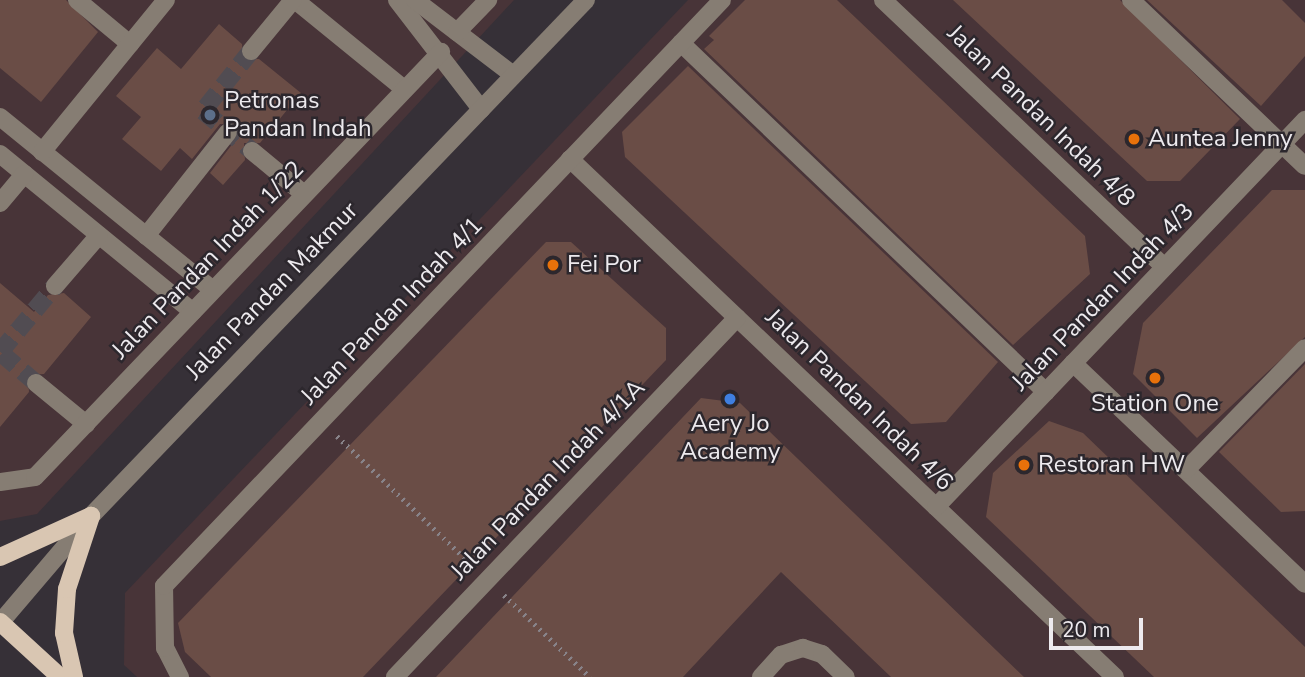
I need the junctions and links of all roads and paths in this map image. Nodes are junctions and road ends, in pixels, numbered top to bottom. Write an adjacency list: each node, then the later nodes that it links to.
1 (76, 0): 13 (street)
2 (166, 0): 13 (street)
3 (294, 0): 14 (street); 17 (street)
4 (397, 0): 15 (street)
5 (415, 0): 11 (street)
6 (488, 0): 11 (street)
7 (586, 0): 16 (street, Jalan Pandan Makmur)
8 (722, 0): 12 (street, Jalan Pandan Indah 4/1)
9 (883, 0): 33 (street, Jalan Pandan Indah 4/8)
10 (1131, 0): 22 (street)
11 (457, 32): 16 (street)
12 (681, 43): 26 (street, Jalan Pandan Indah 4/1); 41 (street)
13 (130, 44): 24 (street)
14 (251, 51)
15 (441, 52): 17 (street, Jalan Pandan Indah 1/22); 18 (street)
16 (513, 75): 18 (street, Jalan Pandan Makmur)
17 (404, 89): 29 (street, Jalan Pandan Indah 1/22)
18 (481, 109): 47 (street, Jalan Pandan Makmur)
19 (0, 117): 24 (street)
20 (1305, 120): 22 (street, Jalan Pandan Indah 4/3)
21 (228, 132): 32 (street)
22 (1282, 144): 27 (street); 33 (street, Jalan Pandan Indah 4/3)
23 (252, 151): 29 (street)
24 (43, 152): 32 (street)
25 (0, 155): 28 (street)
26 (570, 159): 37 (street, Jalan Pandan Indah 4/6); 42 (street, Jalan Pandan Indah 4/1)
27 (1305, 166)
28 (24, 174): 30 (street); 31 (street)
29 (304, 194): 35 (street, Jalan Pandan Indah 1/22)
30 (0, 203)
31 (99, 235): 34 (street); 36 (street)
32 (146, 236): 35 (street)
33 (1164, 267): 39 (street, Jalan Pandan Indah 4/3)
34 (55, 286)
35 (213, 290): 36 (street, Jalan Pandan Indah 1/22)
36 (193, 312): 43 (street, Jalan Pandan Indah 1/22)
37 (737, 318): 46 (street, Jalan Pandan Indah 4/6); 49 (street, Jalan Pandan Indah 4/1A)
38 (1305, 348): 44 (street)
39 (1073, 363): 41 (street, Jalan Pandan Indah 4/3); 44 (street)
40 (36, 383): 43 (street)
41 (1046, 392): 46 (street, Jalan Pandan Indah 4/3)
42 (321, 421): 49 (path); 55 (street, Jalan Pandan Indah 4/1)
43 (86, 424): 45 (street, Jalan Pandan Indah 1/22)
44 (1186, 470): 50 (street)
45 (0, 482)
46 (936, 507): 60 (street, Jalan Pandan Indah 4/6)
47 (91, 516): 48 (main road); 51 (street, Jalan Pandan Makmur); 54 (main road)
48 (0, 557)
49 (487, 580): 56 (street, Jalan Pandan Indah 4/1A); 57 (path)
50 (1305, 583)
51 (0, 623): 52 (main road); 53 (main road)
52 (0, 641)
53 (60, 677)
54 (75, 677)
55 (180, 677)
56 (395, 677)
57 (590, 677)
58 (761, 677): 59 (street)
59 (846, 677)
60 (1115, 677)

